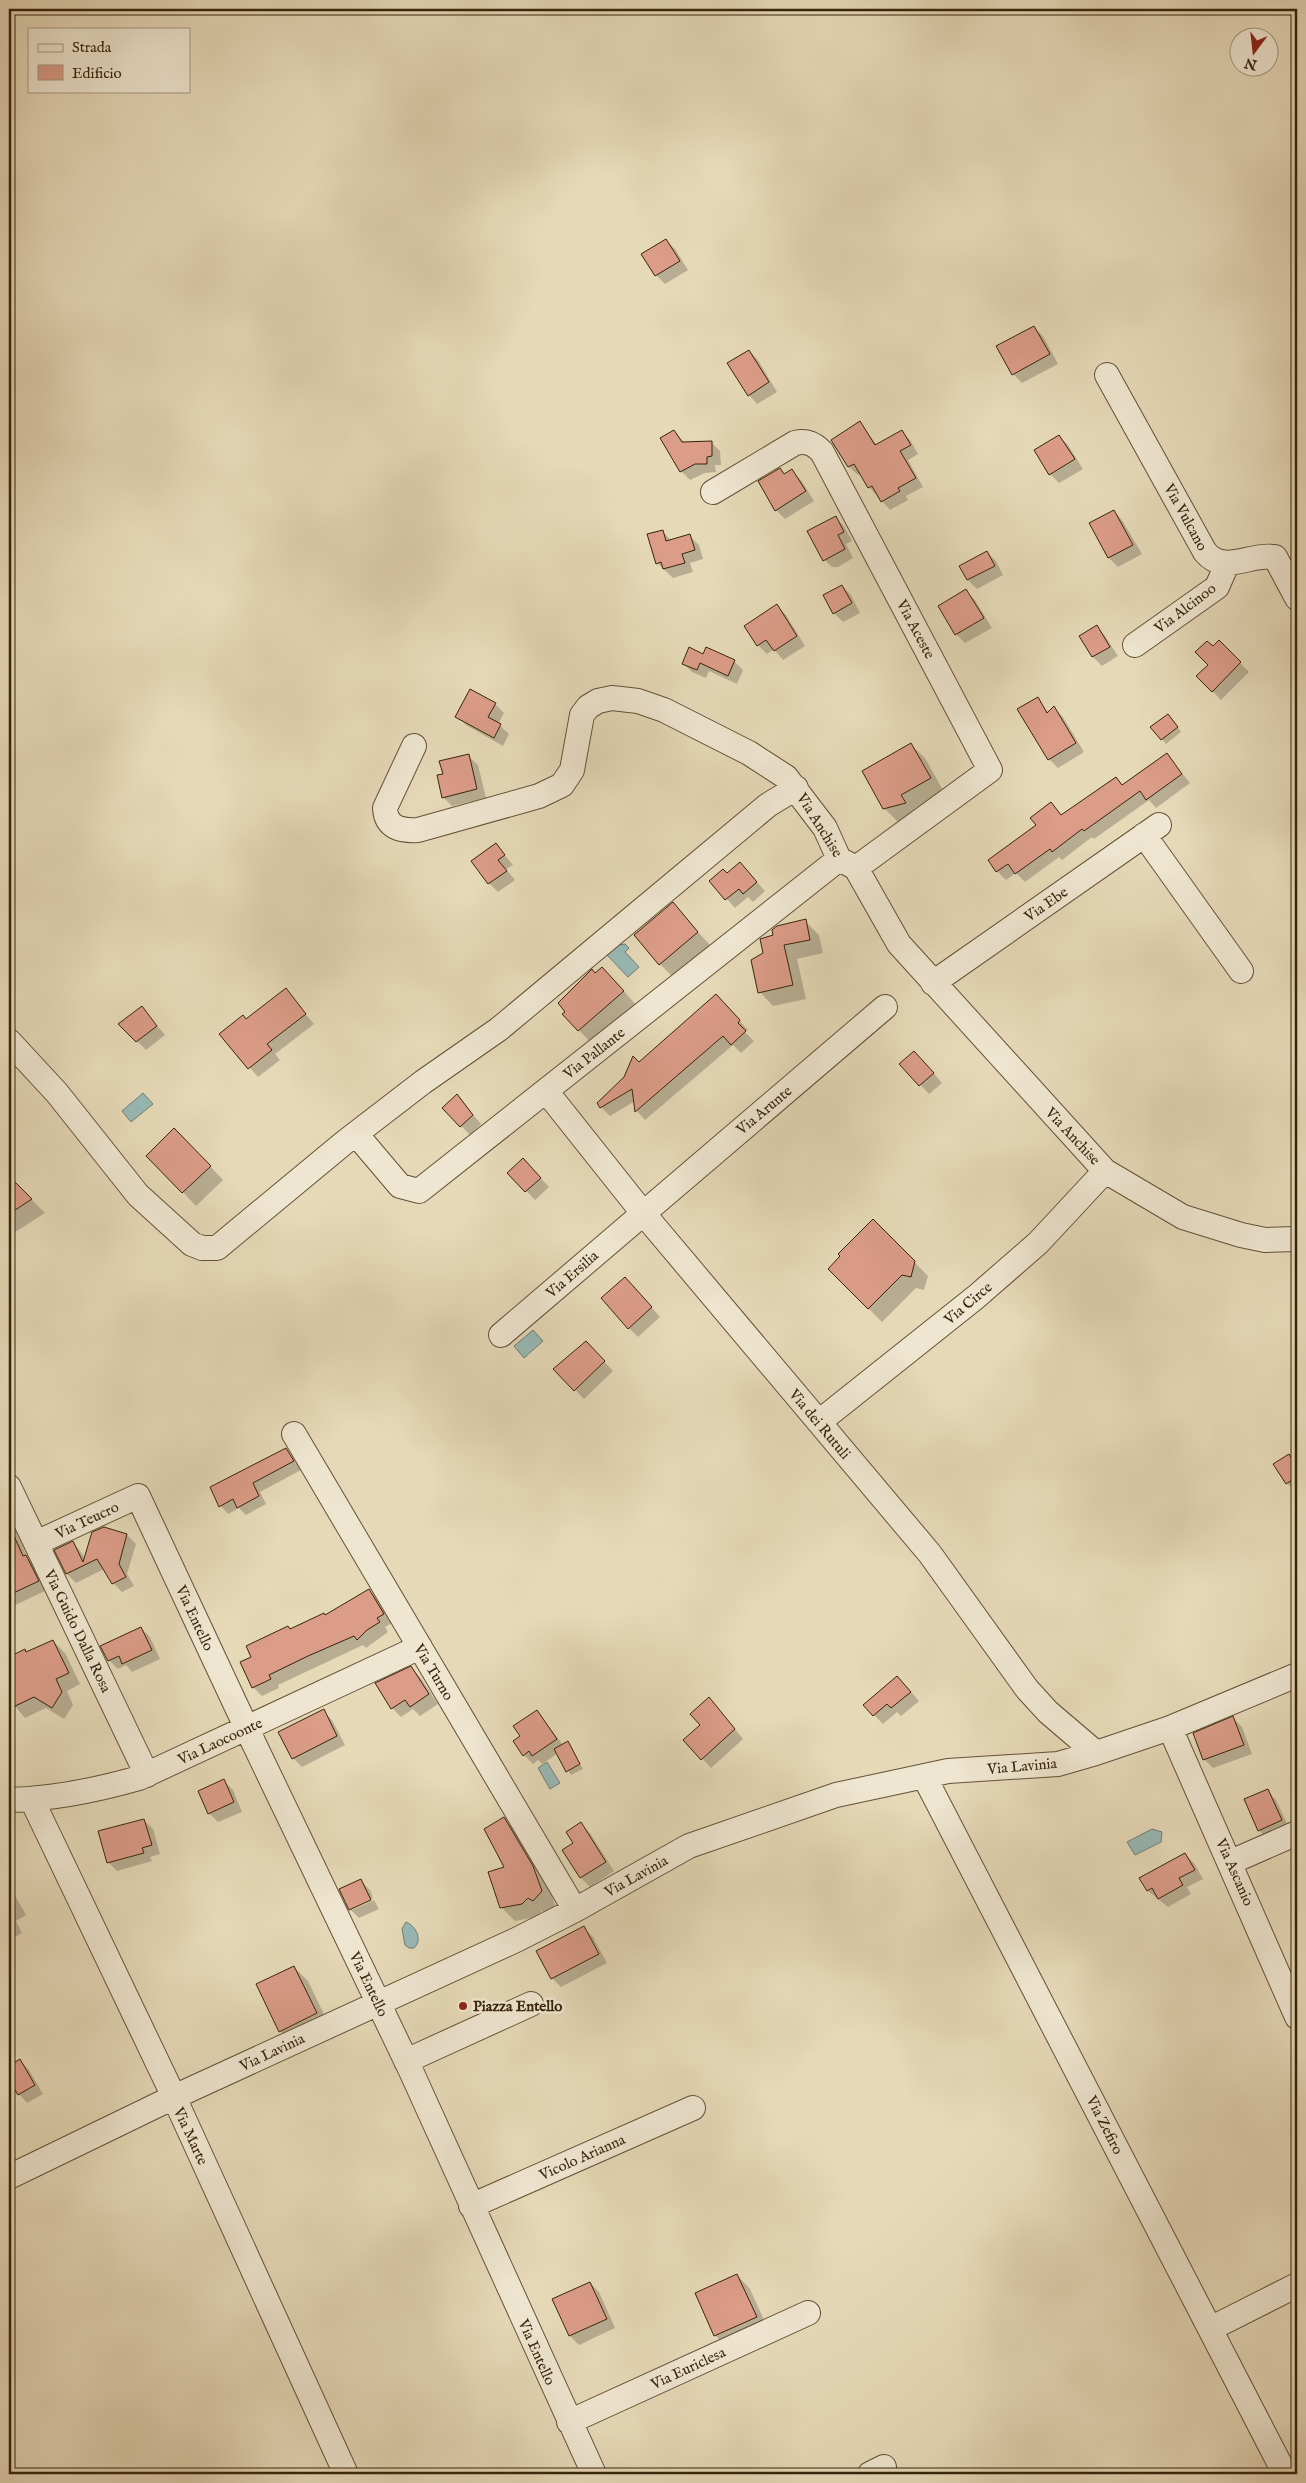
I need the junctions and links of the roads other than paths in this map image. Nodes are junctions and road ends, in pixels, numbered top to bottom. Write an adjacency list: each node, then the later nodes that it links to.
1 (1107, 375): 3 (street, Via Vulcano)
2 (713, 492): 8 (street, Via Aceste)
3 (1227, 564): 4 (street); 5 (street, Via Alcinoo)
4 (1297, 598)
5 (1135, 645)
6 (414, 746): 7 (street, Via Anchise)
7 (796, 788): 8 (street, Via Anchise); 14 (street)
8 (847, 864): 10 (street, Via Anchise); 13 (street, Via Pallante)
9 (1241, 971): 10 (street, Via Ebe)
10 (933, 983): 15 (street, Via Anchise)
11 (885, 1007): 16 (street, Via Arunte)
12 (9, 1041): 14 (street)
13 (546, 1091): 14 (street, Via Pallante); 16 (street, Via dei Rutuli)
14 (356, 1134)
15 (1106, 1171): 17 (street, Via Anchise); 19 (street, Via Circe)
16 (643, 1213): 18 (street, Via Ersilia); 19 (street, Via dei Rutuli)
17 (1297, 1239)
18 (501, 1335)
19 (819, 1422): 28 (street, Via dei Rutuli)
20 (294, 1434): 24 (street, Via Turno)
21 (9, 1487): 23 (street, Via Guido Dalla Rosa)
22 (138, 1496): 23 (street, Via Teucro); 27 (street, Via Entello)
23 (36, 1543): 29 (street, Via Guido Dalla Rosa)
24 (420, 1647): 27 (street, Via Laocoonte); 35 (street, Via Turno)
25 (1297, 1675): 26 (street, Via Lavinia)
26 (1170, 1728): 28 (street, Via Lavinia); 34 (street, Via Ascanio)
27 (247, 1729): 29 (street, Via Laocoonte); 36 (street, Via Entello)
28 (1096, 1753): 30 (street, Via Lavinia)
29 (147, 1775): 32 (street, Via Laocoonte)
30 (924, 1776): 35 (street, Via Lavinia); 46 (street, Via Zefiro)
31 (9, 1800): 32 (street, Via Laocoonte)
32 (32, 1800): 40 (street, Via Marte)
33 (1297, 1833): 34 (street)
34 (1231, 1862): 38 (street, Via Ascanio)
35 (575, 1910): 36 (street, Via Lavinia)
36 (379, 2003): 39 (street, Via Entello); 40 (street, Via Lavinia)
37 (530, 2004): 39 (street)
38 (1296, 2011)
39 (406, 2061): 43 (street, Via Entello)
40 (174, 2097): 42 (street, Via Lavinia); 48 (street, Via Marte)
41 (693, 2108): 43 (street, Vicolo Arianna)
42 (9, 2177)
43 (471, 2206): 47 (street, Via Entello)
44 (1297, 2285): 46 (street)
45 (808, 2313): 47 (street, Via Euriclesa)
46 (1210, 2329): 50 (street, Via Zefiro)
47 (568, 2422): 49 (street, Via Entello)
48 (346, 2474)
49 (594, 2474)
50 (1285, 2474)

